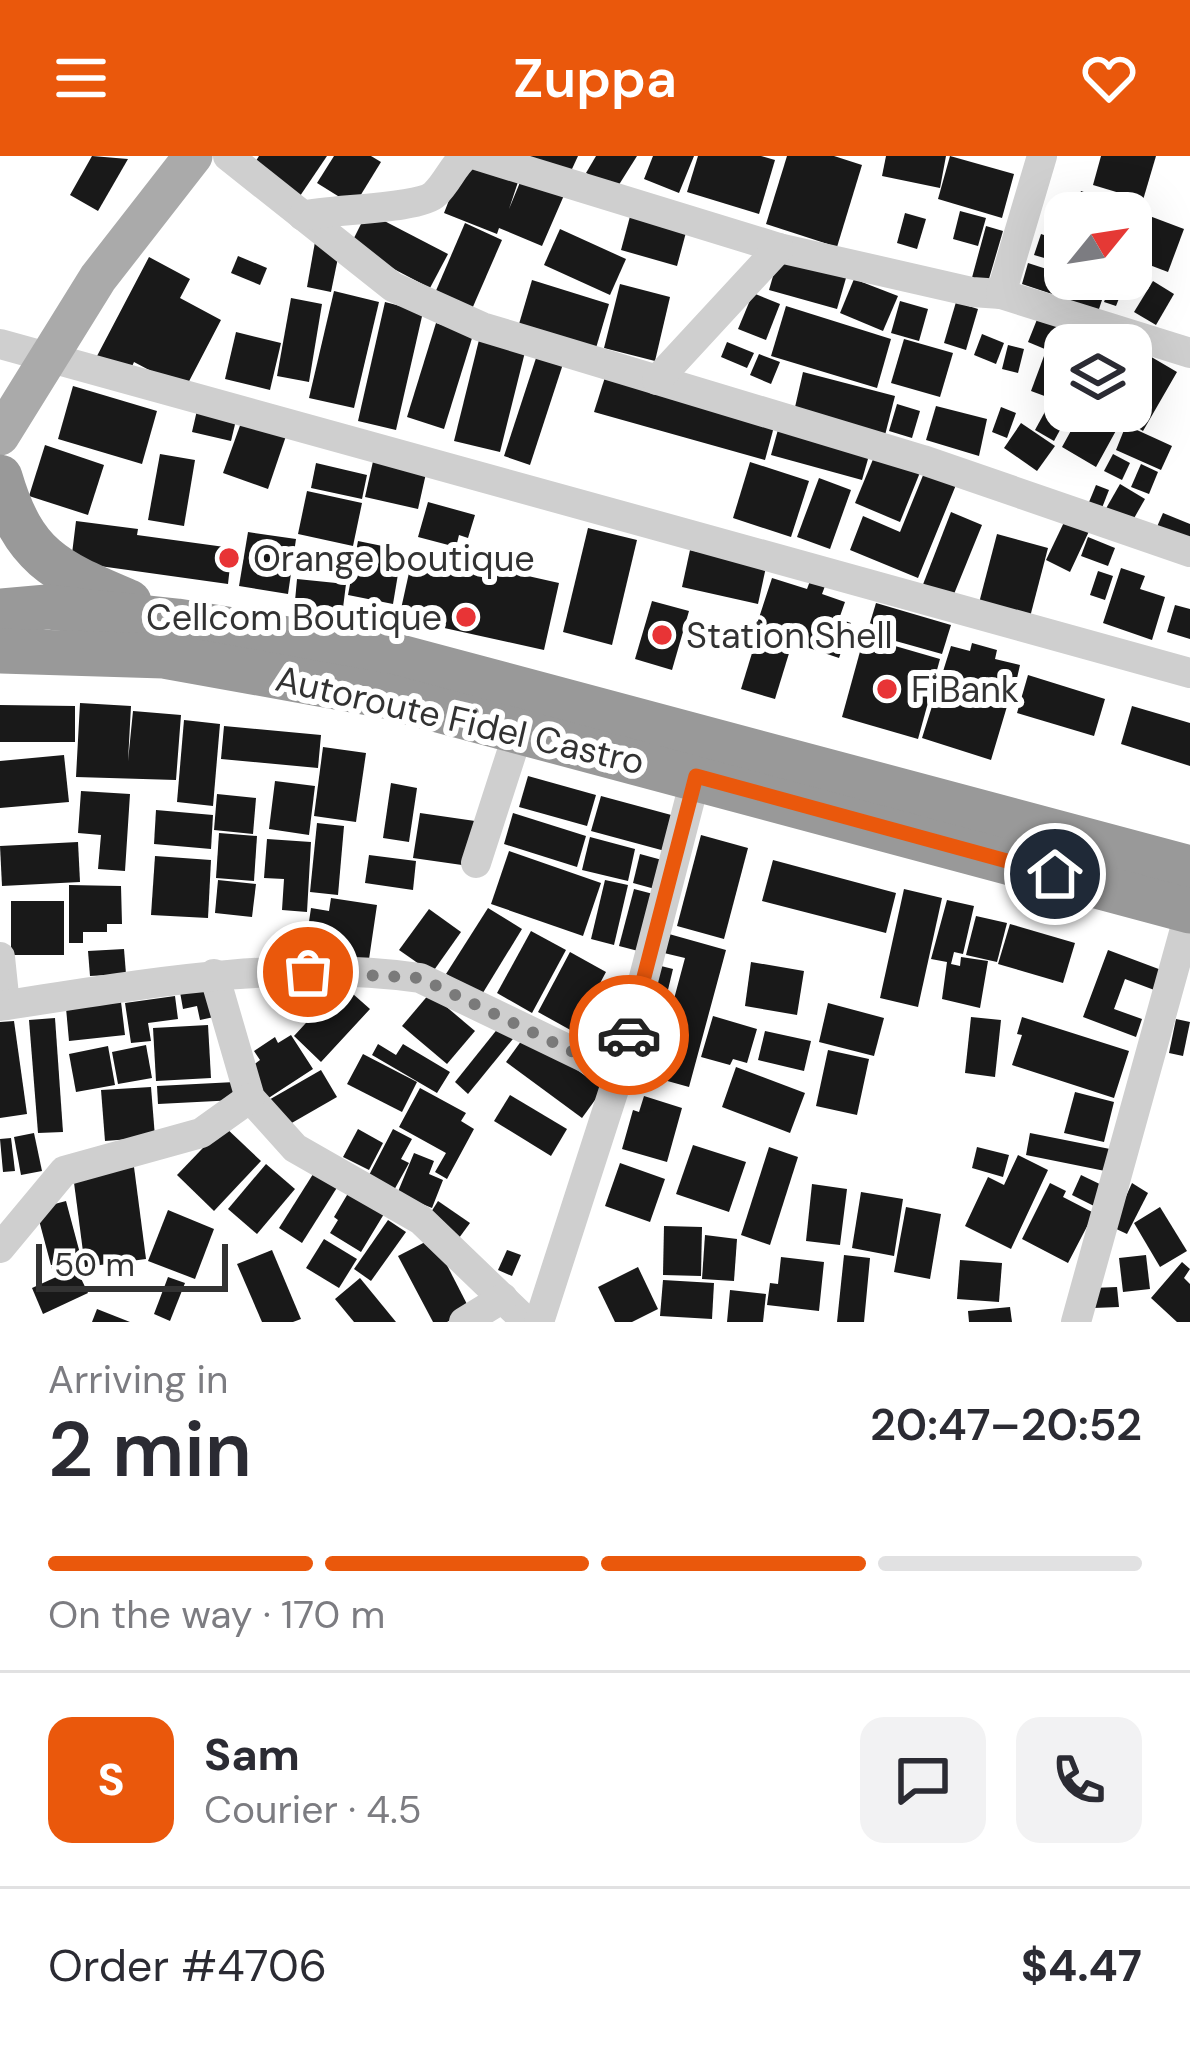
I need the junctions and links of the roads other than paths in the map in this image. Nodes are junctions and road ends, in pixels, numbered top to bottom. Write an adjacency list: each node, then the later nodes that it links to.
1 (193, 156): 11 (main road)
2 (228, 156): 6 (street)
3 (465, 156): 6 (street)
4 (479, 156): 7 (street)
5 (1042, 156): 8 (street)
6 (303, 216): 12 (street)
7 (779, 248): 8 (street); 12 (street)
8 (1001, 294): 10 (street)
9 (0, 344): 11 (street)
10 (1190, 353)
11 (50, 356): 13 (main road); 19 (street)
12 (656, 380): 15 (street)
13 (0, 436)
14 (0, 477): 17 (highway)
15 (1190, 552)
16 (0, 611): 17 (highway, Autoroute Fidel Castro)
17 (177, 621): 23 (highway, Autoroute Fidel Castro)
18 (0, 652): 20 (highway, Autoroute Fidel Castro)
19 (1190, 674)
20 (519, 730): 21 (highway, Autoroute Fidel Castro); 22 (street)
21 (696, 776): 24 (highway, Autoroute Fidel Castro); 28 (street)
22 (476, 863)
23 (1190, 868)
24 (1187, 932): 35 (street)
25 (0, 957): 27 (street)
26 (214, 974): 27 (street); 28 (street); 29 (street)
27 (2, 1006)
28 (619, 1074): 34 (street)
29 (250, 1098): 30 (street); 31 (street)
30 (0, 1248)
31 (503, 1298): 32 (street); 33 (street)
32 (464, 1322)
33 (527, 1322)
34 (539, 1322)
35 (1076, 1322)

